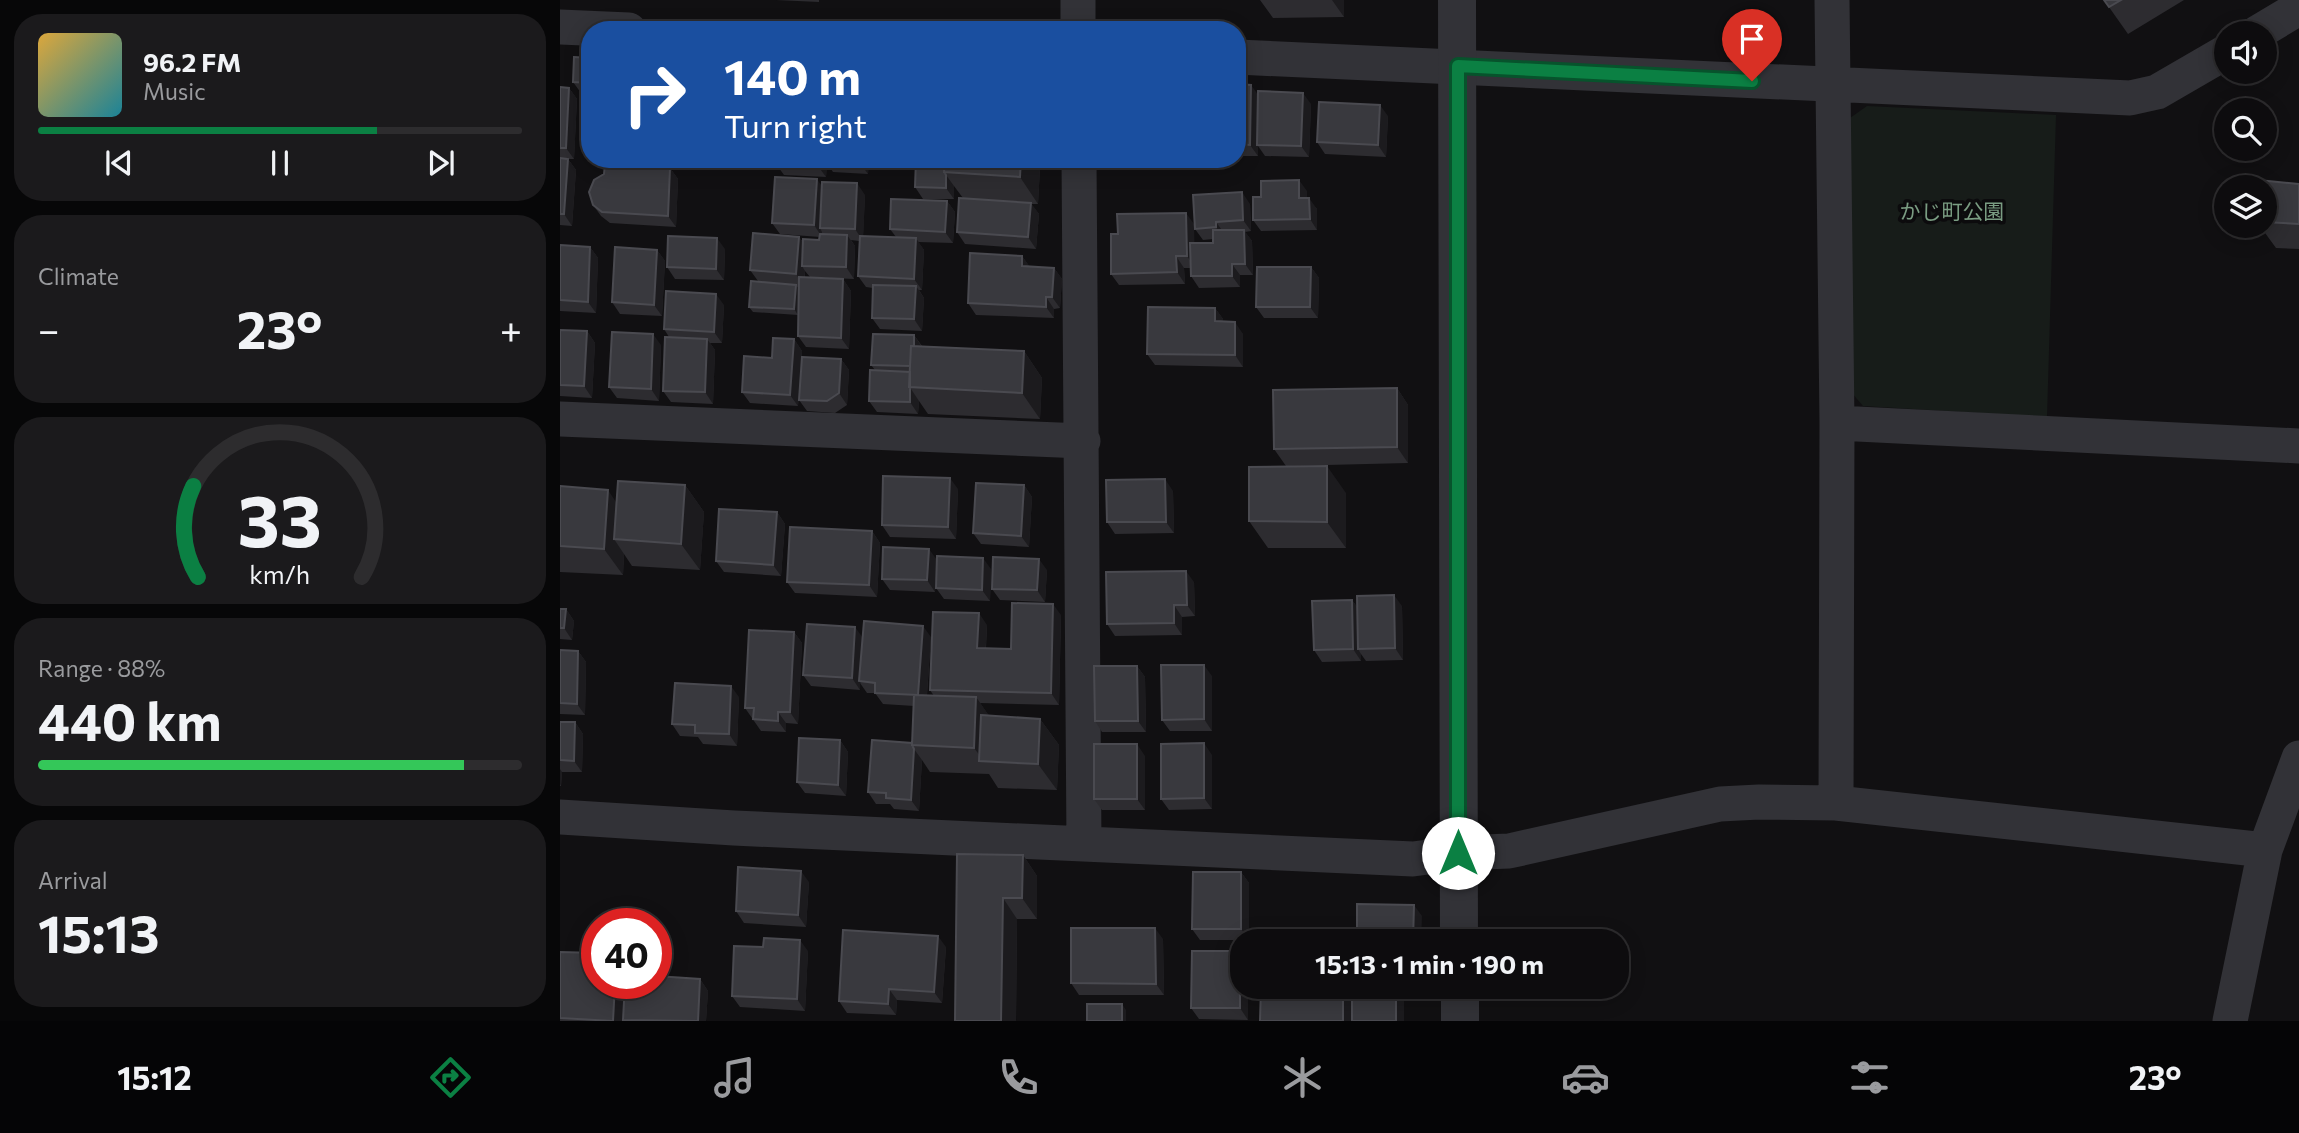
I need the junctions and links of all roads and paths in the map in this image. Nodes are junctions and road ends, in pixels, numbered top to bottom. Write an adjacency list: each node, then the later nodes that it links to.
1 (1078, 0): 5 (street)
2 (1457, 0): 11 (street)
3 (1832, 0): 12 (street)
4 (2299, 8): 6 (street)
5 (1078, 21)
6 (2277, 21)
7 (560, 27): 8 (street)
8 (581, 28)
9 (1246, 57): 11 (street)
10 (2214, 58): 12 (street)
11 (1458, 66): 12 (street); 23 (street)
12 (1832, 85): 15 (street)
13 (1079, 168): 16 (street)
14 (560, 419): 16 (street)
15 (1837, 423): 17 (street); 19 (street)
16 (1083, 441): 21 (street)
17 (2299, 446)
18 (2299, 758): 22 (street)
19 (1836, 803): 22 (street); 23 (street)
20 (560, 817): 21 (street)
21 (1084, 844): 23 (street)
22 (2265, 850): 27 (street)
23 (1458, 853): 24 (street)
24 (1460, 929)
25 (1460, 999): 26 (street)
26 (1460, 1021)
27 (2230, 1021)

